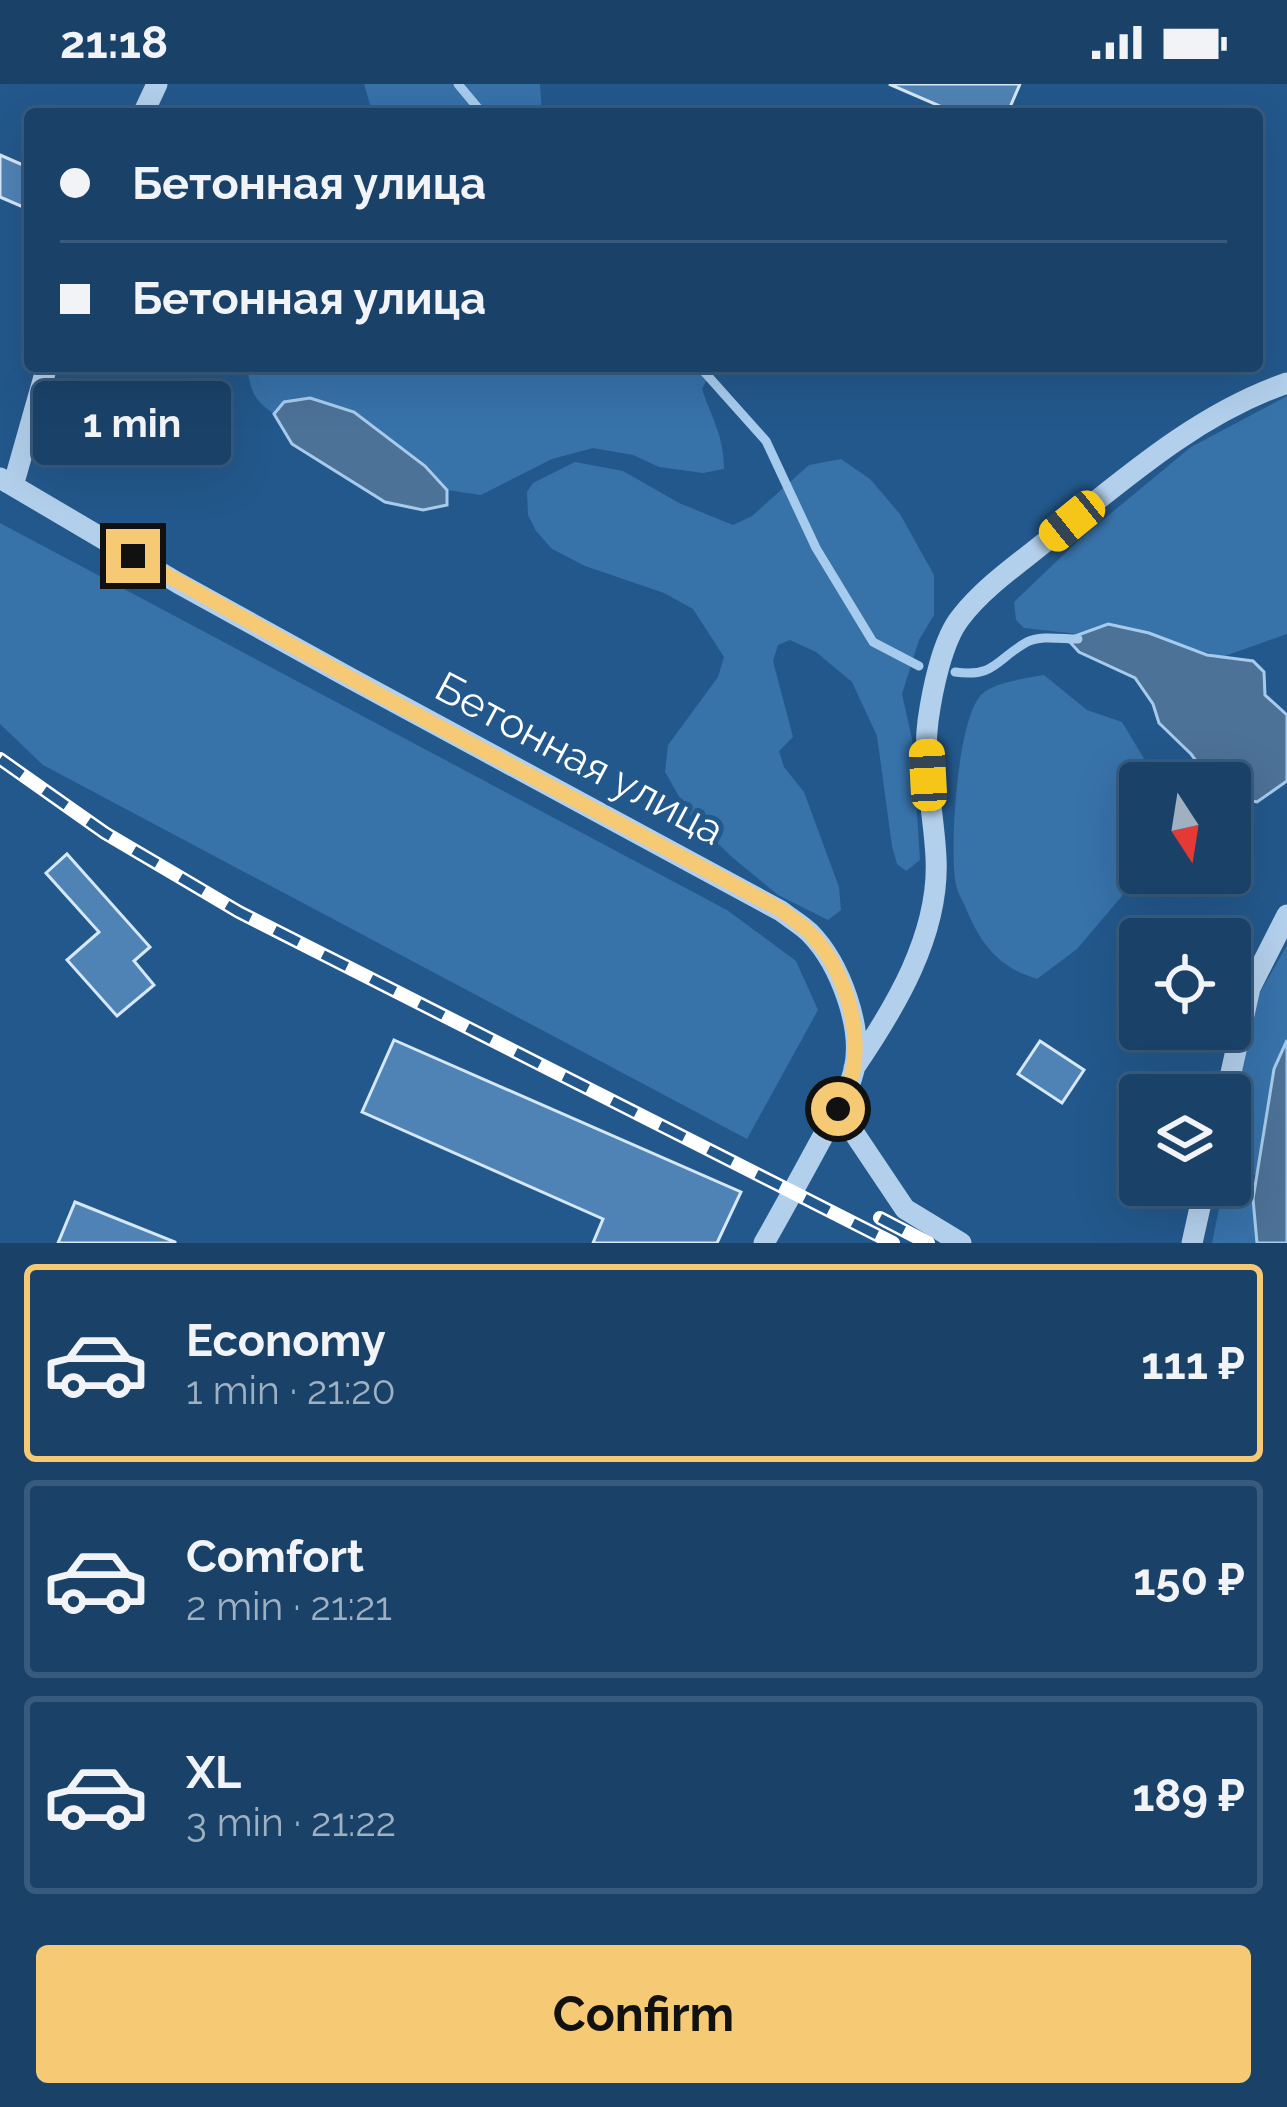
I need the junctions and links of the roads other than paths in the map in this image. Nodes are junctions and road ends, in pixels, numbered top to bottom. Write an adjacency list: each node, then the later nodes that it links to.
1 (45, 372): 3 (street)
2 (1287, 383): 5 (street)
3 (6, 482): 5 (street, Бетонная улица)
4 (1287, 914): 6 (street)
5 (854, 1068): 7 (street, Бетонная улица)
6 (1231, 1074)
7 (838, 1109): 9 (street, Бетонная улица); 10 (street)
8 (1200, 1206): 11 (street)
9 (764, 1243)
10 (961, 1243)
11 (1192, 1243)

